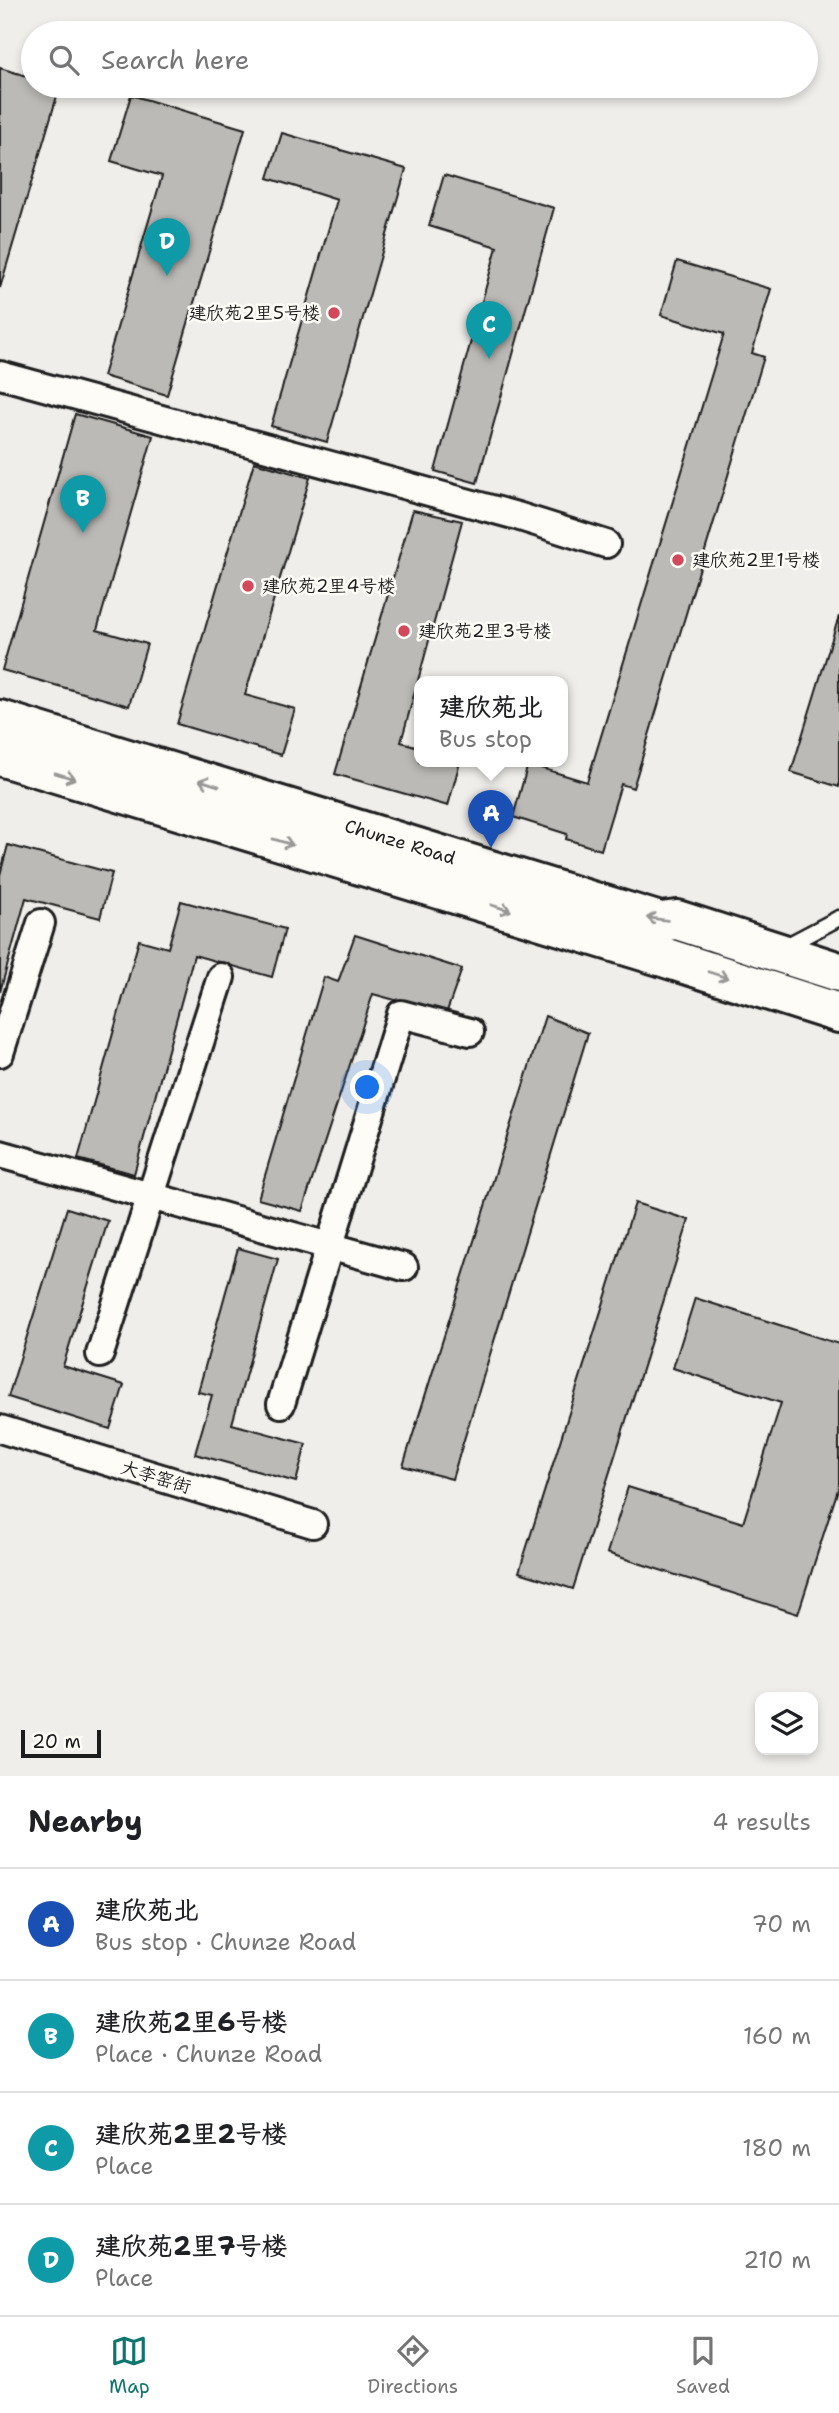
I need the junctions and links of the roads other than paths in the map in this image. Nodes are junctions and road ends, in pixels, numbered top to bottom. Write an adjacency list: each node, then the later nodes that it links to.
1 (0, 375): 2 (street)
2 (606, 544)
3 (0, 720): 7 (street, Chunze Road, one-way to 3)
4 (0, 756): 10 (street, Chunze Road, one-way to 10)
5 (839, 918): 7 (lane)
6 (41, 923): 12 (street)
7 (775, 951): 8 (street, Chunze Road)
8 (839, 972)
9 (221, 977): 14 (street)
10 (839, 1013)
11 (470, 1032): 15 (street)
12 (0, 1053)
13 (0, 1154): 14 (street)
14 (150, 1196): 15 (street); 17 (street)
15 (330, 1247): 16 (street); 18 (street)
16 (404, 1267)
17 (100, 1354)
18 (281, 1404)
19 (0, 1429): 20 (street, 大李窑街)
20 (313, 1524)

